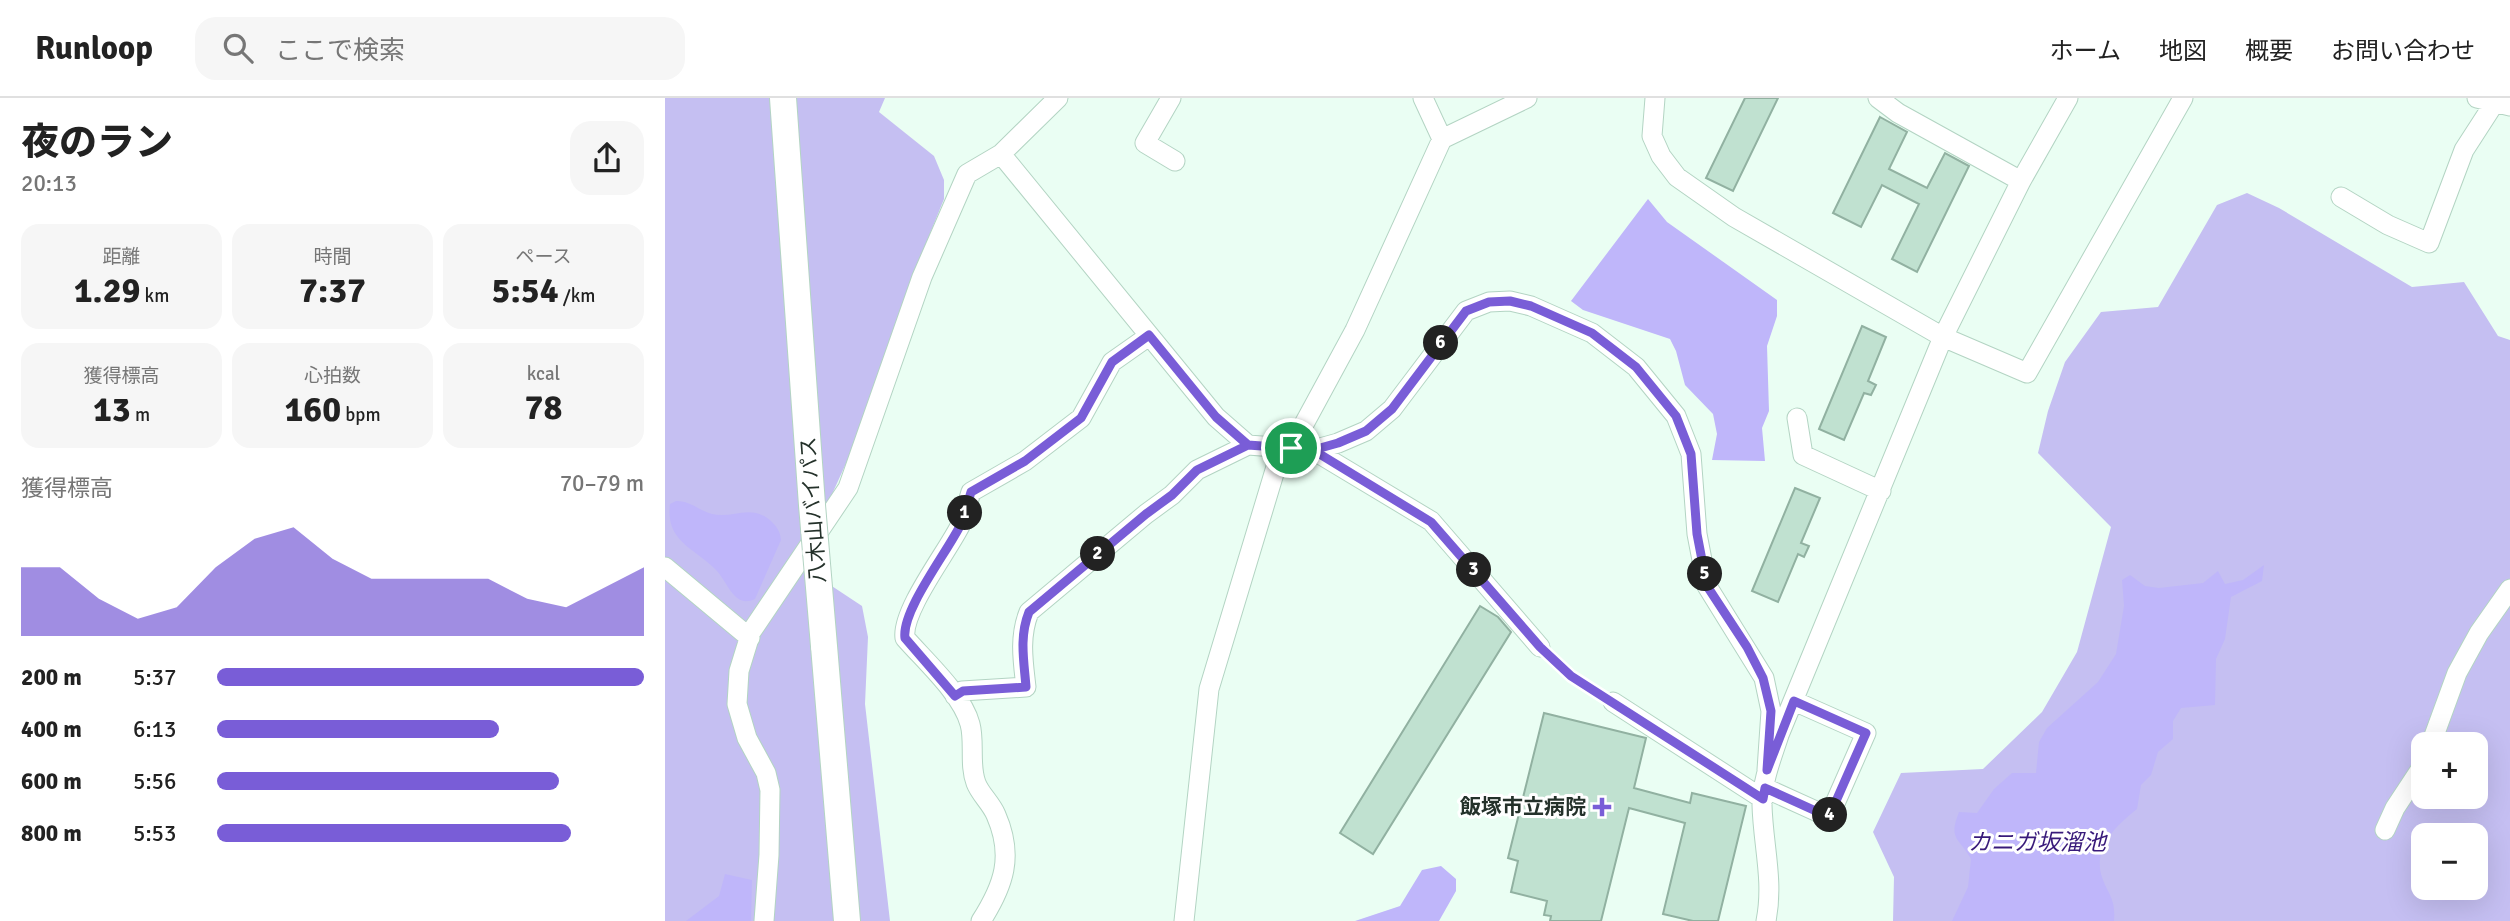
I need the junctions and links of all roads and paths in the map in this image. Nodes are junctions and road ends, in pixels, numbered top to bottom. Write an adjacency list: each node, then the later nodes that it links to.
1 (783, 98): 35 (highway, 八木山バイパス, bridge)
2 (1058, 98): 12 (street)
3 (1171, 98): 13 (street)
4 (1423, 98): 11 (street)
5 (1527, 98): 11 (street)
6 (1655, 98): 17 (street)
7 (1878, 98): 14 (street)
8 (2068, 98): 14 (street)
9 (2183, 98): 17 (street)
10 (2494, 102): 15 (street)
11 (1442, 139): 20 (street)
12 (1001, 154): 16 (street); 25 (street)
13 (1175, 161)
14 (2021, 181): 17 (street)
15 (2340, 197)
16 (1149, 335): 19 (street); 27 (street)
17 (1943, 337): 22 (street)
18 (1797, 418): 22 (street)
19 (1248, 445): 20 (street); 27 (street)
20 (1286, 447): 21 (street); 37 (street)
21 (1313, 450): 26 (street); 32 (street)
22 (1881, 491): 28 (street)
23 (665, 567): 25 (street)
24 (2510, 589): 30 (street)
25 (750, 638): 34 (street)
26 (1540, 647): 29 (path)
27 (955, 696): 36 (street)
28 (1794, 701): 32 (street); 32 (street)
29 (1613, 702): 32 (street)
30 (2435, 732)
31 (2411, 784): 33 (street)
32 (1765, 786): 38 (street)
33 (2385, 830)
34 (764, 921)
35 (847, 921)
36 (981, 921)
37 (1184, 921)
38 (1766, 921)

